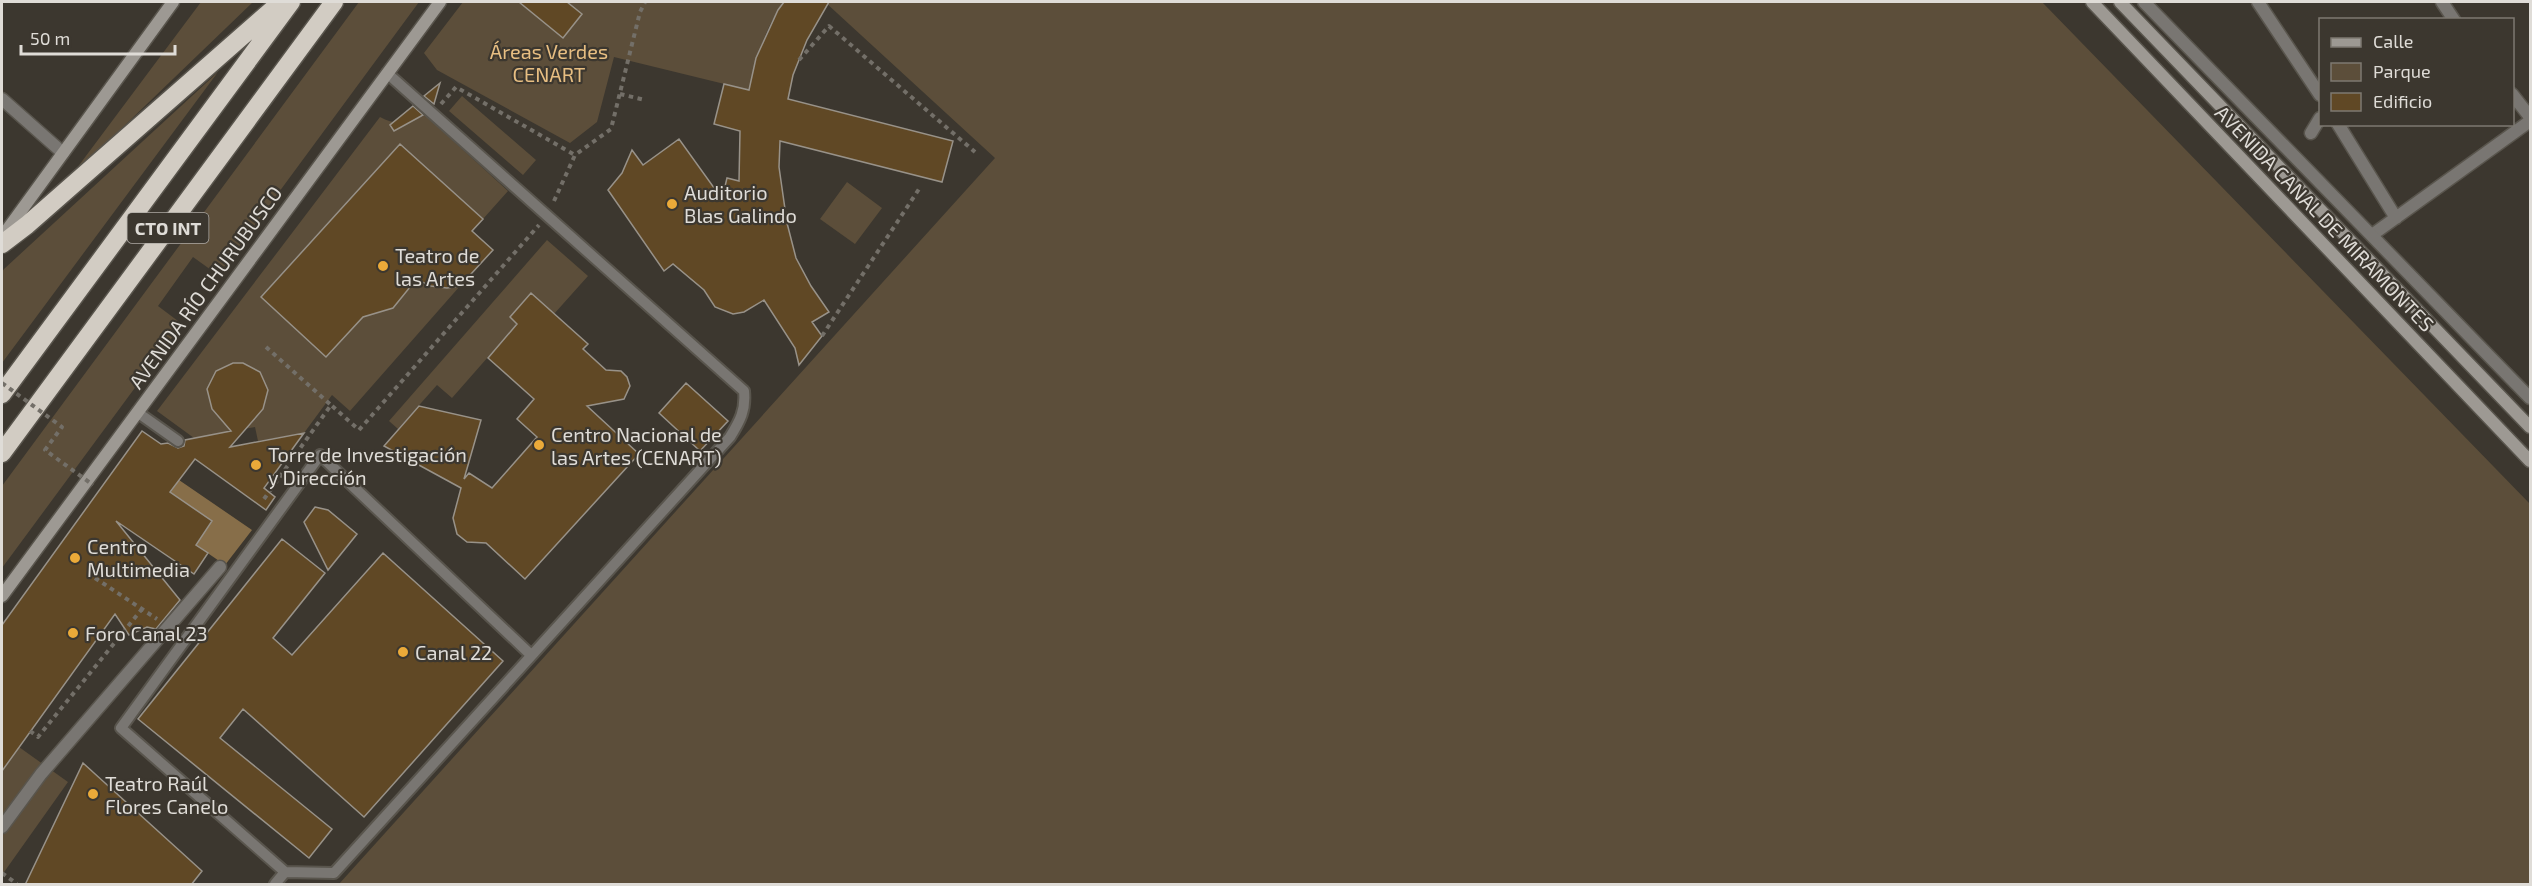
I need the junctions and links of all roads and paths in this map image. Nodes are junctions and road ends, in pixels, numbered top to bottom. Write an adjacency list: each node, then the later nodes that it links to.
1 (173, 2): 28 (main road)
2 (281, 2): 35 (highway)
3 (291, 2): 39 (highway, CTO INT)
4 (334, 2): 45 (highway, CTO INT)
5 (440, 2): 16 (main road, AVENIDA RÍO CHURUBUSCO)
6 (639, 2): 13 (path)
7 (645, 2): 13 (path)
8 (2092, 2): 46 (main road, AVENIDA CANAL DE MIRAMONTES)
9 (2120, 2): 43 (main road, AVENIDA CANAL DE MIRAMONTES)
10 (2144, 2): 33 (street, AVENIDA CANAL DE MIRAMONTES)
11 (2258, 2): 18 (street)
12 (2442, 2): 14 (street)
13 (640, 12): 17 (path)
14 (2453, 18)
15 (799, 60): 27 (path)
16 (387, 73): 22 (lane); 42 (main road, AVENIDA RÍO CHURUBUSCO)
17 (620, 94): 21 (path); 29 (path)
18 (2319, 94)
19 (2514, 97): 23 (street)
20 (2, 99): 28 (street)
21 (645, 100)
22 (433, 114): 29 (path); 31 (lane)
23 (2530, 119): 32 (street)
24 (2319, 120): 26 (street)
25 (2339, 126): 32 (street)
26 (2311, 133)
27 (975, 152)
28 (63, 153): 34 (main road)
29 (575, 155): 31 (path)
30 (919, 189): 36 (path)
31 (547, 215): 41 (path); 54 (lane)
32 (2396, 218): 33 (street)
33 (2372, 235): 40 (street, AVENIDA CANAL DE MIRAMONTES)
34 (2, 237)
35 (2, 244)
36 (822, 336)
37 (266, 346): 41 (path)
38 (2, 383): 47 (path, bridge)
39 (2, 394)
40 (2530, 398)
41 (331, 405): 48 (path)
42 (137, 412): 44 (lane); 51 (main road, AVENIDA RÍO CHURUBUSCO)
43 (2530, 427)
44 (178, 441)
45 (2, 453)
46 (2530, 461)
47 (93, 485)
48 (264, 499)
49 (220, 567): 53 (street)
50 (95, 578): 52 (path)
51 (2, 596)
52 (142, 609): 53 (path); 55 (path)
53 (168, 627): 56 (street)
54 (531, 655): 57 (lane); 57 (lane)
55 (30, 731)
56 (2, 827)
57 (285, 872): 62 (lane)
58 (2, 873): 59 (path)
59 (7, 877): 60 (path); 61 (path)
60 (3, 885)
61 (17, 885)
62 (275, 885)

